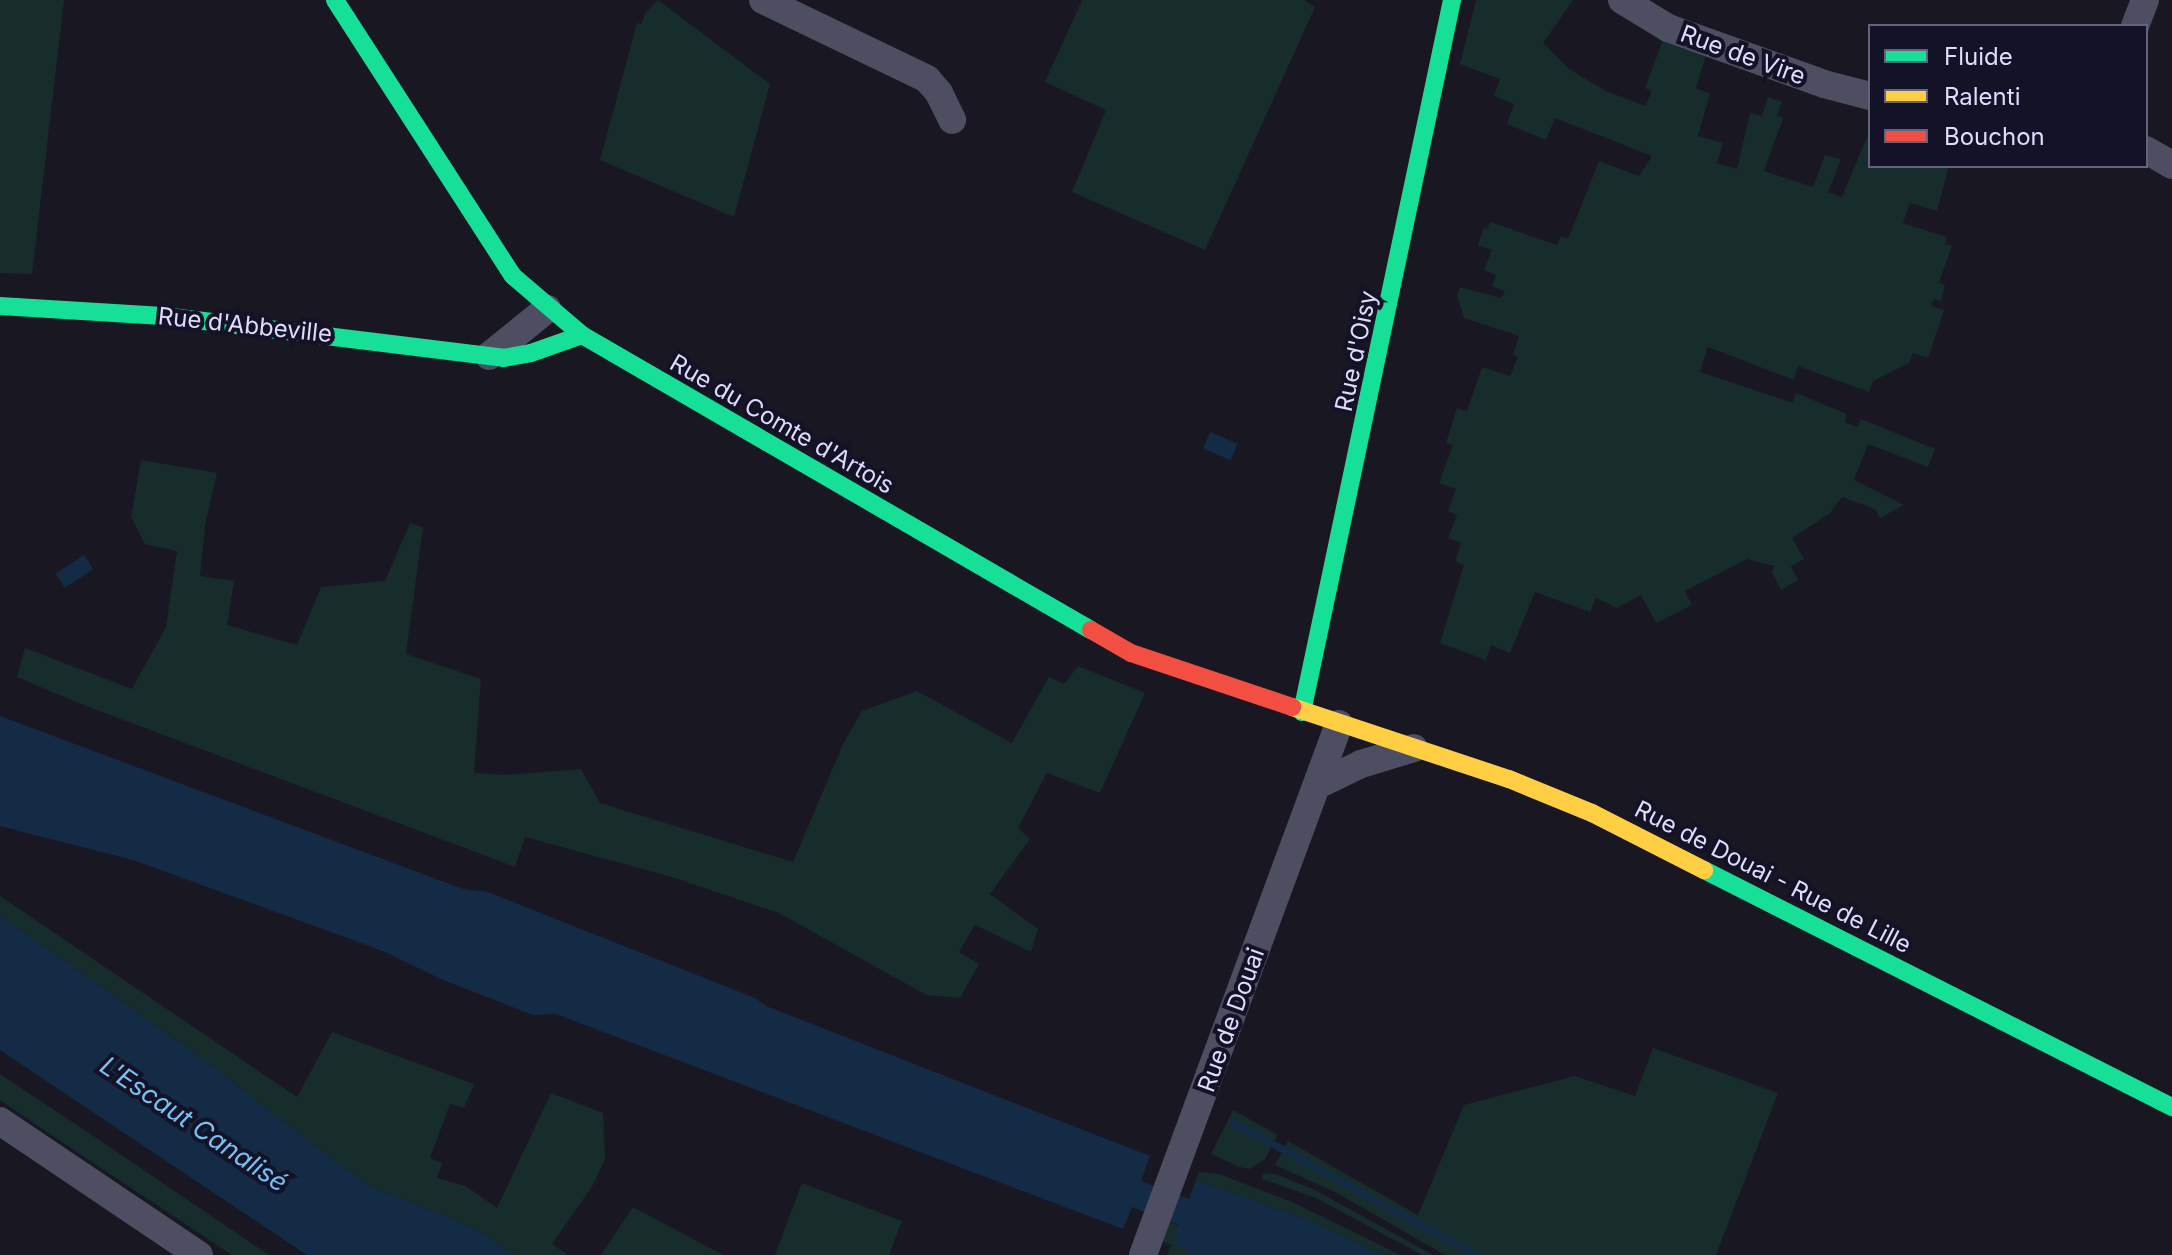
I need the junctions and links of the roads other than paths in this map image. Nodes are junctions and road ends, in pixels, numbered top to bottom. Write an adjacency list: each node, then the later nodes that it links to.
1 (335, 0): 12 (main road, Rue du Comte d'Artois)
2 (763, 0): 8 (street)
3 (1452, 0): 15 (main road, Rue d'Oisy)
4 (1622, 0): 7 (street, Rue de Vire)
5 (2145, 0): 6 (street)
6 (2136, 24)
7 (1868, 95)
8 (952, 120)
9 (2148, 151): 10 (street)
10 (2172, 165)
11 (0, 306): 14 (main road, Rue d'Abbeville)
12 (547, 309): 13 (main road, Rue du Comte d'Artois); 14 (street)
13 (582, 335): 14 (main road, Rue d'Abbeville); 15 (main road, Rue du Comte d'Artois)
14 (489, 356)
15 (1302, 712): 16 (main road, Rue du Comte d'Artois)
16 (1339, 724): 17 (main road, Rue de Douai - Rue de Lille); 18 (street, Rue de Douai)
17 (1414, 748): 18 (street); 19 (main road, Rue de Douai - Rue de Lille)
18 (1318, 785): 21 (street, Rue de Douai)
19 (2172, 1107)
20 (0, 1121): 22 (street)
21 (1146, 1246)
22 (199, 1255)

